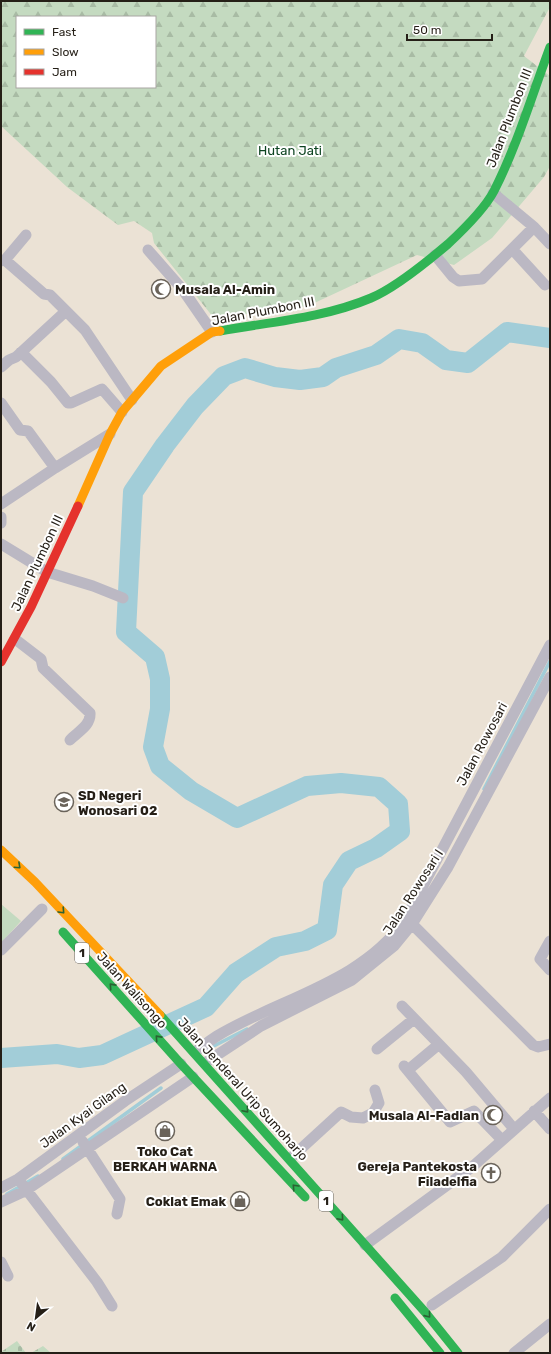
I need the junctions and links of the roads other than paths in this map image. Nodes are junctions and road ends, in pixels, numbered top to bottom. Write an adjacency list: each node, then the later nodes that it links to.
1 (550, 47): 2 (main road, Jalan Plumbon III)
2 (493, 193): 3 (street); 8 (main road, Jalan Plumbon III)
3 (534, 227): 5 (street); 7 (street)
4 (26, 235): 9 (street)
5 (548, 240)
6 (148, 250): 12 (street)
7 (513, 250): 8 (street); 10 (street)
8 (435, 255): 12 (main road, Jalan Plumbon III)
9 (3, 261): 11 (street)
10 (545, 285)
11 (66, 311): 13 (street); 15 (street)
12 (212, 332): 15 (main road, Jalan Plumbon III)
13 (21, 352): 14 (street); 17 (street)
14 (1, 367)
15 (132, 400): 17 (main road, Jalan Plumbon III)
16 (1, 403): 19 (street)
17 (122, 412): 18 (main road, Jalan Plumbon III)
18 (110, 434): 19 (street); 24 (main road, Jalan Plumbon III)
19 (55, 468): 20 (street)
20 (1, 504)
21 (1, 517): 22 (street)
22 (1, 523)
23 (1, 544): 24 (street)
24 (47, 572): 25 (street); 26 (main road, Jalan Plumbon III)
25 (123, 598)
26 (15, 639): 28 (main road, Jalan Plumbon III); 30 (street)
27 (550, 645): 32 (street, Jalan Rowosari)
28 (1, 662)
29 (550, 677): 34 (street, Jalan Rowosari I)
30 (70, 740)
31 (1, 850): 44 (main road, Jalan Jenderal Urip Sumoharjo / 1, one-way to 44)
32 (438, 856): 44 (street, Jalan Rowosari I)
33 (42, 909): 37 (street)
34 (412, 924): 41 (street); 46 (street, Jalan Rowosari I)
35 (58, 926): 45 (main road, Jalan Walisongo / 1, one-way to 35)
36 (550, 941): 38 (street)
37 (1, 950)
38 (550, 970)
39 (402, 1006): 40 (street)
40 (414, 1019): 42 (street); 43 (street)
41 (550, 1044)
42 (438, 1045): 52 (street); 54 (street)
43 (376, 1049)
44 (194, 1051): 46 (main road, Jalan Jenderal Urip Sumoharjo / 1)
45 (180, 1062): 47 (main road, Jalan Jenderal Urip Sumoharjo / 1); 50 (street, Jalan Kyai Gilang)
46 (205, 1063): 56 (main road, Jalan Jenderal Urip Sumoharjo / 1, one-way to 56)
47 (193, 1077): 50 (street); 60 (main road, Jalan Jenderal Urip Sumoharjo / 1, one-way to 47)
48 (375, 1090): 56 (street)
49 (550, 1098): 51 (street)
50 (130, 1108): 55 (street, Jalan Kyai Gilang); 55 (street)
51 (534, 1111): 52 (street); 53 (street)
52 (514, 1129): 54 (street)
53 (550, 1129)
54 (502, 1140): 64 (street)
55 (83, 1142): 57 (street, Jalan Kyai Gilang); 62 (street)
56 (288, 1154): 63 (main road); 64 (main road, Jalan Jenderal Urip Sumoharjo / 1, one-way to 64)
57 (22, 1185): 58 (street, Jalan Kyai Gilang); 59 (street); 69 (street)
58 (1, 1188)
59 (1, 1202)
60 (313, 1206)
61 (550, 1209): 70 (street)
62 (117, 1214)
63 (358, 1223)
64 (372, 1241): 74 (main road, Jalan Jenderal Urip Sumoharjo / 1, one-way to 74)
65 (1, 1262): 66 (street)
66 (8, 1276)
67 (406, 1276): 70 (main road)
68 (389, 1290): 73 (main road)
69 (112, 1306)
70 (432, 1306): 71 (main road)
71 (441, 1316)
72 (550, 1324): 75 (street)
73 (440, 1353)
74 (458, 1353)
75 (514, 1353)

